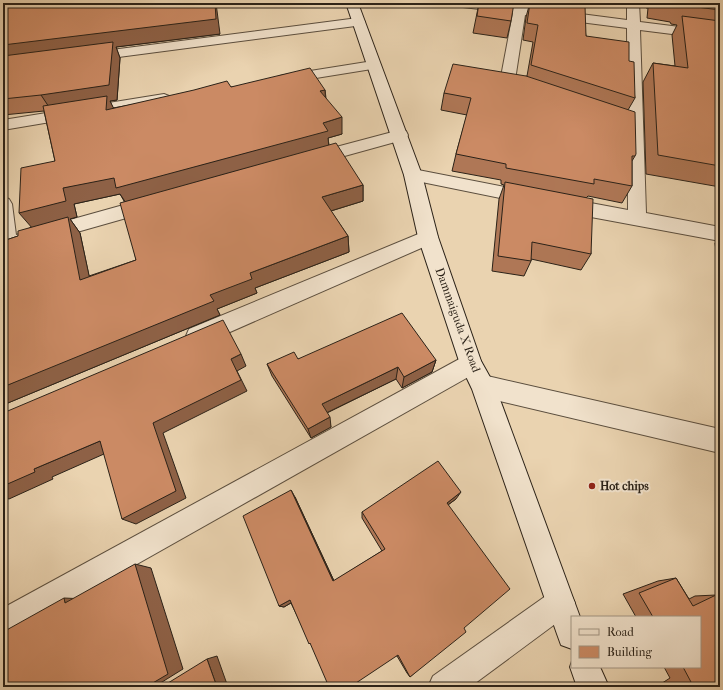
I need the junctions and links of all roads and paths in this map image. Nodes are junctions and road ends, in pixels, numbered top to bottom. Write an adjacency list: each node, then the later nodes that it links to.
1 (463, 3): 3 (street)
2 (633, 3): 5 (street)
3 (521, 7): 5 (street); 10 (street)
4 (355, 12): 7 (street); 8 (street, Dammaiguda X Road)
5 (633, 25): 6 (street); 14 (street)
6 (720, 36)
7 (74, 58)
8 (373, 65): 9 (street); 15 (street, Dammaiguda X Road)
9 (271, 82)
10 (537, 92)
11 (176, 97): 13 (street)
12 (620, 120): 14 (street)
13 (3, 125)
14 (635, 125): 20 (street)
15 (400, 135): 16 (street); 17 (street, Dammaiguda X Road)
16 (294, 165)
17 (413, 175): 20 (street); 22 (street, Dammaiguda X Road)
18 (166, 201): 23 (street)
19 (3, 204): 23 (street)
20 (637, 219): 21 (street)
21 (720, 234)
22 (428, 237): 24 (street); 25 (street, Dammaiguda X Road)
23 (5, 246)
24 (179, 344)
25 (471, 364): 26 (street, Dammaiguda X Road); 29 (street)
26 (483, 386): 27 (street); 28 (street, Dammaiguda X Road)
27 (720, 441)
28 (560, 603): 30 (street, Dammaiguda X Road); 32 (street)
29 (3, 624)
30 (571, 631)
31 (585, 668): 33 (street)
32 (444, 687)
33 (593, 687)

